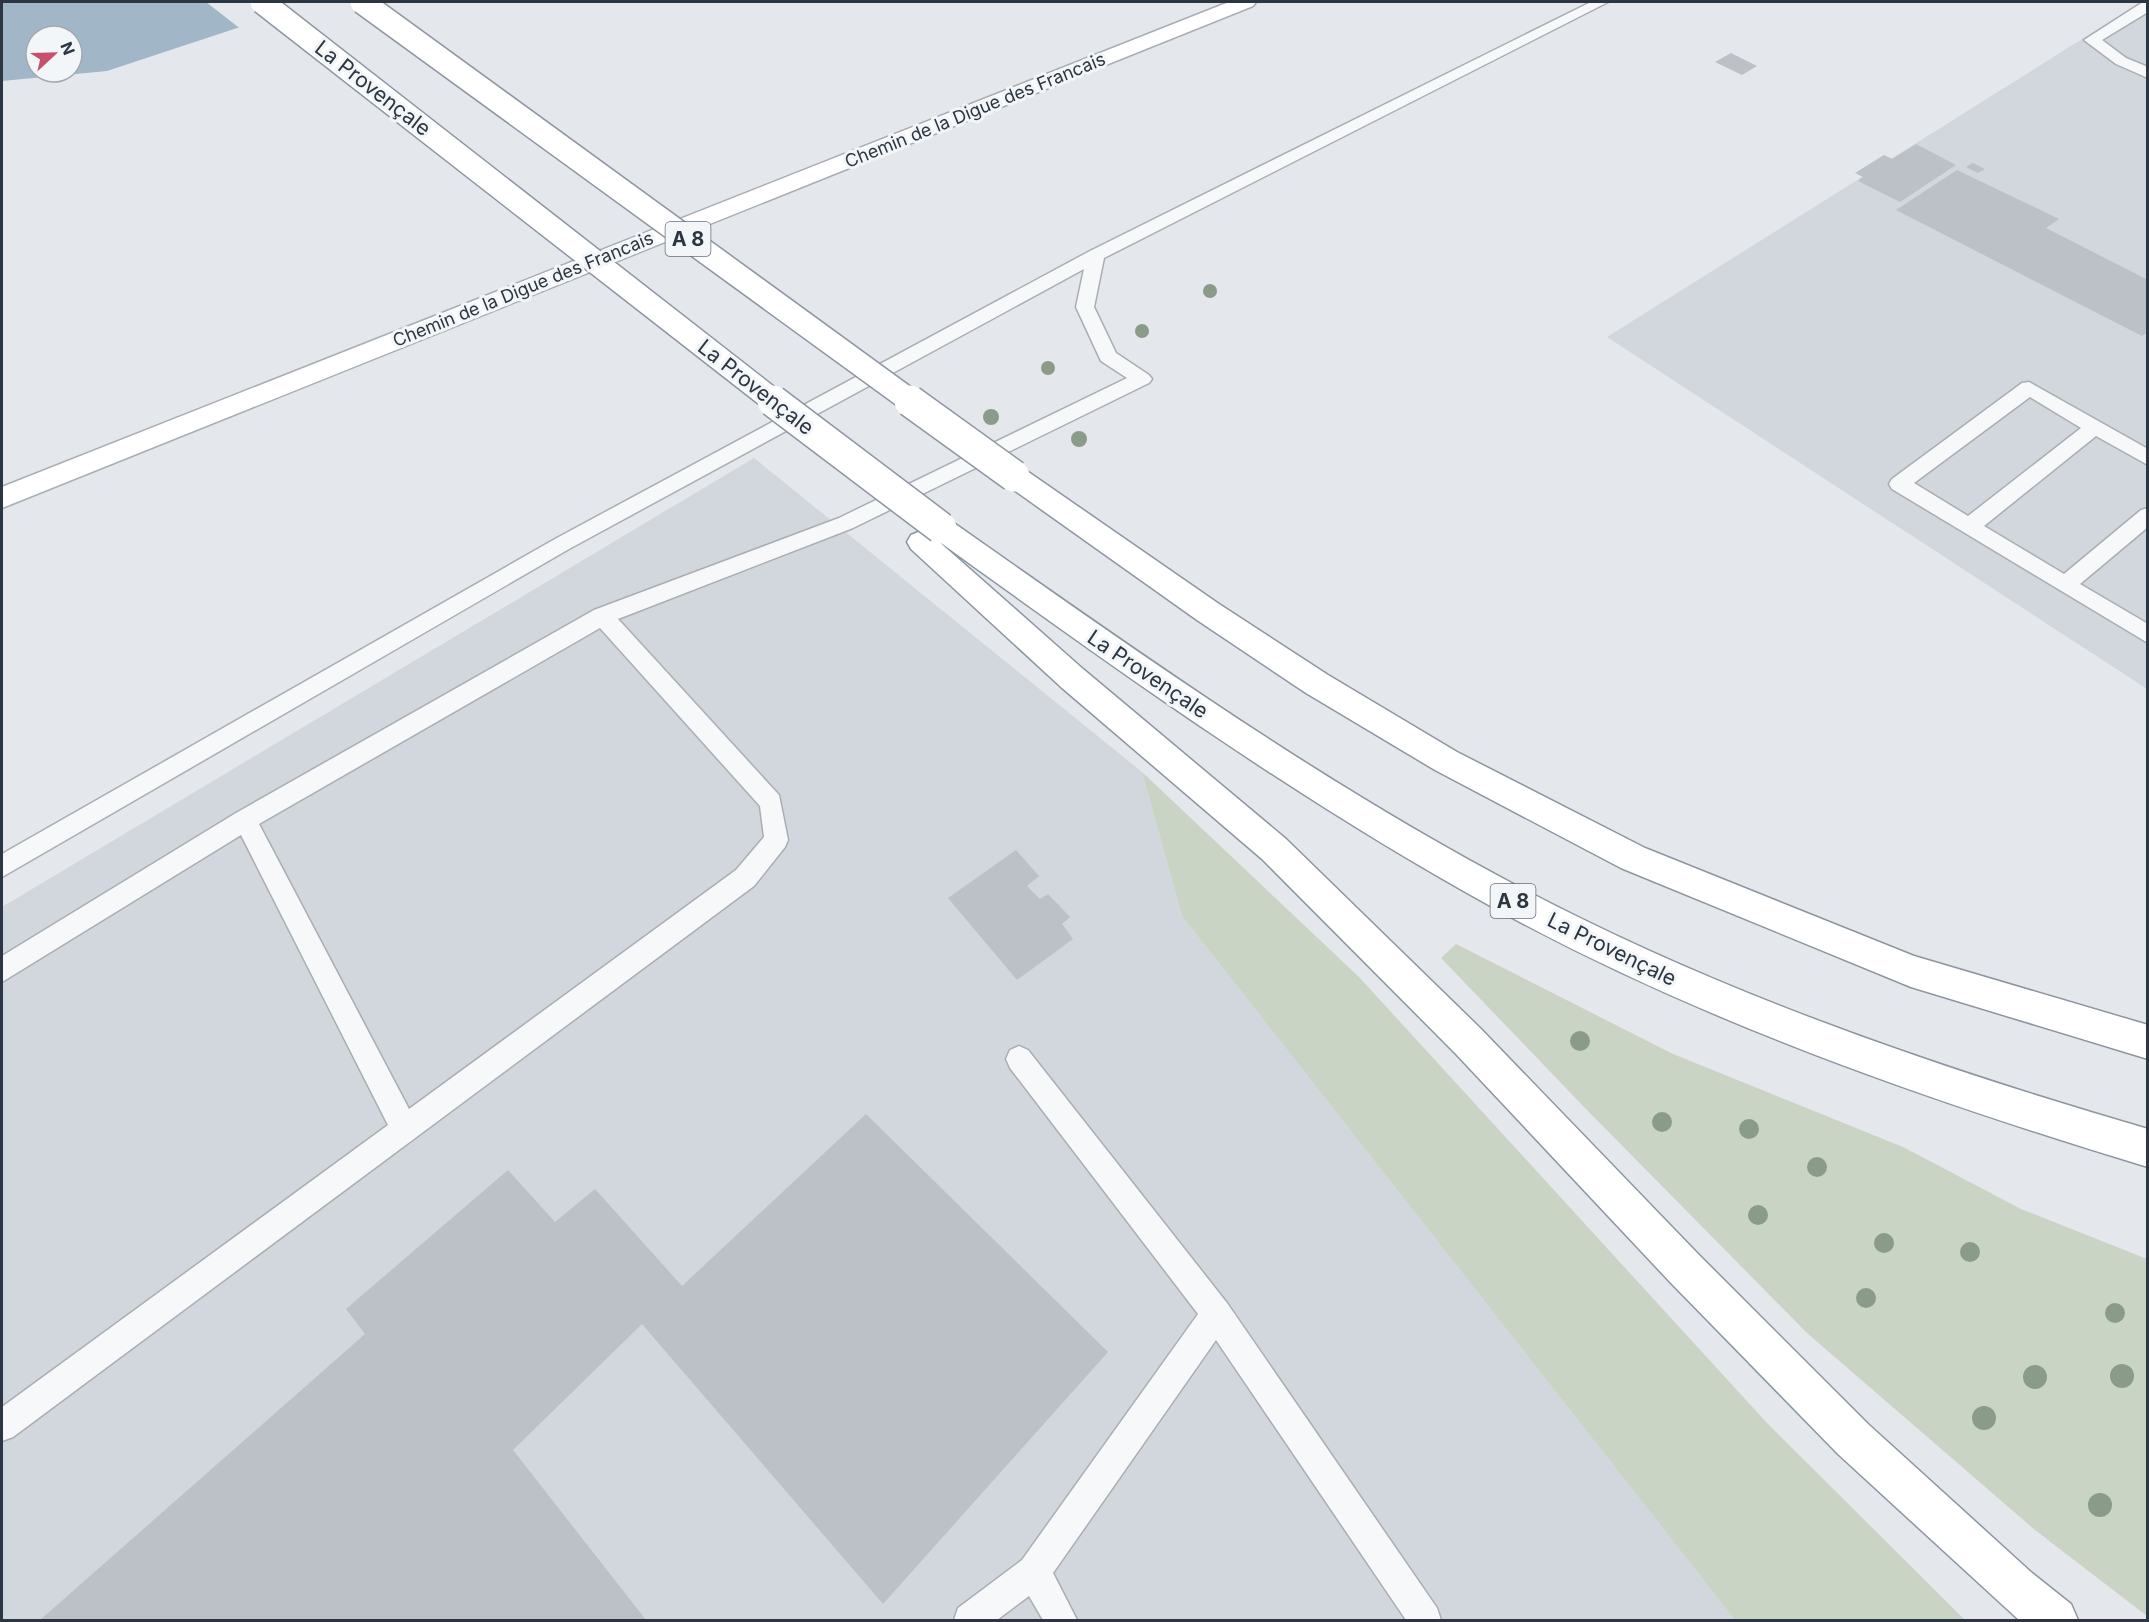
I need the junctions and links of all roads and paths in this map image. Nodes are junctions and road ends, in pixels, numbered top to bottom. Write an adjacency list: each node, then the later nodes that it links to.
1 (262, 2): 13 (main road, La Provençale, bridge)
2 (362, 2): 20 (main road, A 8, bridge)
3 (1246, 2): 10 (main road, Chemin de la Digue des Francais)
4 (1601, 2): 7 (lane)
5 (2148, 5): 6 (lane)
6 (2148, 73)
7 (1096, 255): 15 (lane); 18 (lane)
8 (2095, 427): 9 (lane); 12 (lane); 12 (lane)
9 (2148, 458)
10 (2, 498)
11 (2148, 515): 14 (lane)
12 (1969, 527): 14 (lane)
13 (931, 535): 23 (main road, La Provençale / A 8); 30 (main road)
14 (2065, 585): 16 (lane)
15 (602, 616): 17 (lane); 22 (lane)
16 (2148, 635)
17 (245, 820): 19 (lane); 22 (lane)
18 (2, 866)
19 (2, 970)
20 (2148, 1042)
21 (1019, 1059): 24 (lane)
22 (405, 1129): 25 (lane)
23 (2148, 1148)
24 (1216, 1314): 26 (lane); 29 (lane)
25 (2, 1426)
26 (1034, 1572): 27 (lane); 28 (lane)
27 (970, 1620)
28 (1060, 1620)
29 (1425, 1620)
30 (2055, 1620)

